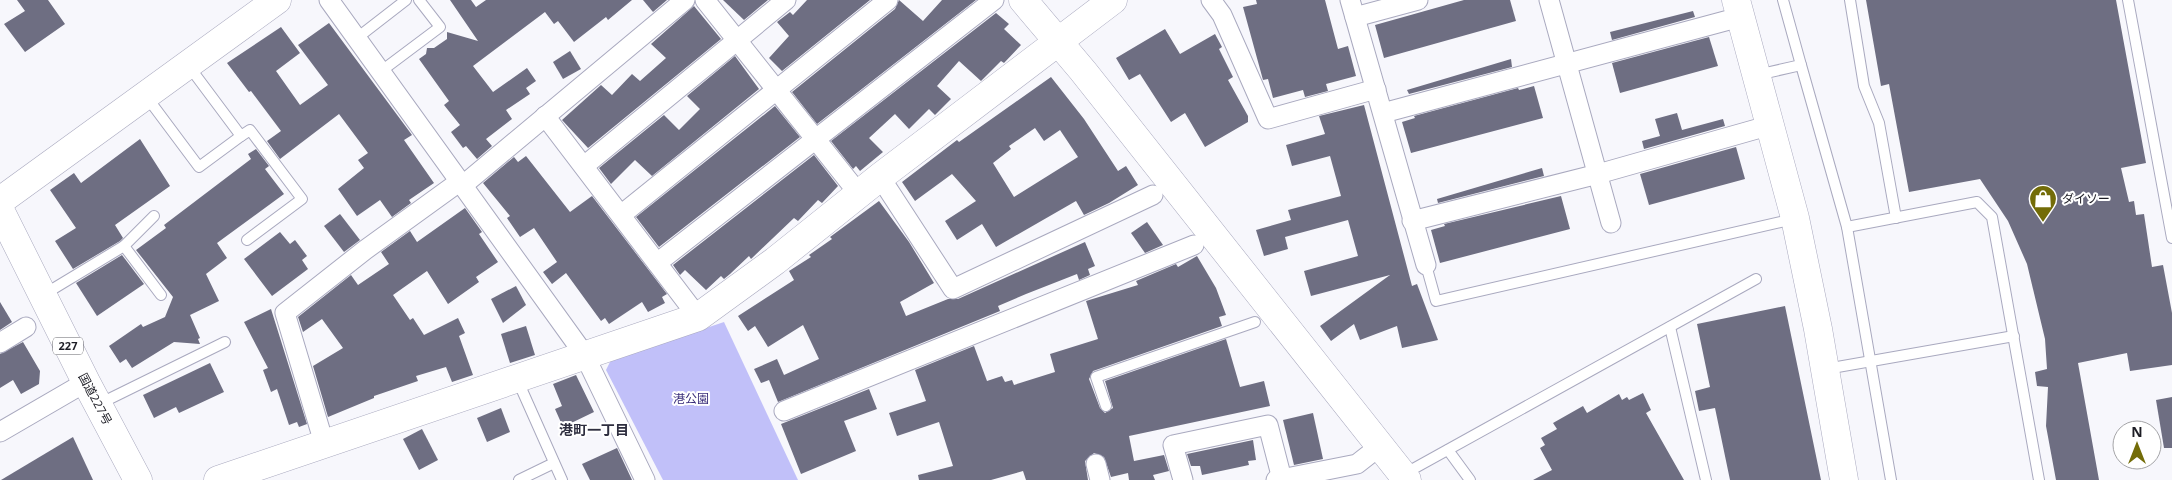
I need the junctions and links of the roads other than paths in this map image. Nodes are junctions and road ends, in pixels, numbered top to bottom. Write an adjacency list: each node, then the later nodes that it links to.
1 (277, 0): 24 (main road)
2 (330, 0): 20 (street)
3 (406, 0): 20 (lane)
4 (419, 0): 26 (lane)
5 (685, 0): 32 (street)
6 (705, 0): 21 (street)
7 (786, 0): 21 (street)
8 (888, 0): 28 (street)
9 (994, 0): 35 (street)
10 (1023, 0): 22 (main road)
11 (1113, 0): 22 (main road)
12 (1211, 0): 29 (street)
13 (1418, 0): 18 (street)
14 (1549, 0): 23 (street)
15 (1783, 0): 25 (lane)
16 (1850, 0): 47 (lane)
17 (2128, 0): 51 (lane)
18 (1353, 8): 29 (street)
19 (1738, 8): 23 (street); 27 (main road)
20 (357, 38): 26 (street)
21 (736, 40): 28 (street); 36 (street)
22 (1059, 42): 38 (main road); 76 (main road)
23 (1567, 63): 31 (street); 37 (street)
24 (188, 65): 30 (main road); 34 (lane)
25 (1801, 65): 27 (lane); 50 (lane)
26 (380, 72): 39 (street)
27 (1756, 76): 33 (main road)
28 (776, 89): 35 (street); 44 (street)
29 (1376, 89): 31 (street)
30 (146, 96): 34 (lane); 42 (main road)
31 (1382, 114): 48 (street)
32 (545, 116): 36 (street); 39 (street)
33 (1771, 125): 37 (street); 46 (main road)
34 (241, 136): 52 (lane)
35 (816, 139): 40 (street); 55 (street)
36 (584, 166): 44 (street)
37 (1598, 174): 48 (street); 49 (street)
38 (880, 177): 40 (main road); 41 (street)
39 (461, 184): 67 (street); 75 (street)
40 (858, 194): 60 (main road)
41 (1153, 195)
42 (0, 201)
43 (0, 210): 58 (main road, 国道227号 / 227)
44 (621, 214): 55 (street)
45 (154, 216): 54 (lane)
46 (1795, 218): 56 (lane); 69 (main road)
47 (1896, 218): 50 (lane); 64 (lane)
48 (1412, 221): 56 (street)
49 (1611, 223)
50 (1847, 227): 68 (lane)
51 (2172, 238)
52 (246, 240)
53 (1194, 245): 73 (street)
54 (124, 246): 58 (lane); 59 (lane)
55 (657, 263): 60 (street)
56 (1426, 265)
57 (1756, 278): 63 (lane)
58 (43, 295): 71 (main road, 国道227号 / 227)
59 (161, 296)
60 (698, 317): 67 (main road)
61 (1255, 322): 72 (lane)
62 (26, 326): 66 (street)
63 (1670, 327): 77 (lane); 89 (lane)
64 (2014, 336): 68 (lane); 92 (lane)
65 (225, 342): 71 (lane)
66 (0, 343)
67 (584, 354): 70 (main road); 85 (street)
68 (1870, 362): 69 (lane); 91 (lane)
69 (1825, 370): 90 (main road)
70 (516, 378): 75 (main road); 78 (lane)
71 (92, 393): 74 (street); 81 (main road, 国道227号 / 227)
72 (1106, 406)
73 (784, 411)
74 (0, 432)
75 (324, 443): 82 (main road)
76 (1380, 446): 79 (street); 80 (main road)
77 (1448, 450): 80 (lane); 88 (lane)
78 (554, 463): 83 (lane); 84 (lane)
79 (1334, 475): 87 (street)
80 (1405, 478)
81 (138, 480)
82 (218, 480)
83 (518, 480)
84 (562, 480)
85 (645, 480)
86 (1183, 480): 87 (street)
87 (1279, 480)
88 (1470, 480)
89 (1706, 480)
90 (1844, 480)
91 (1891, 480)
92 (2040, 480)

